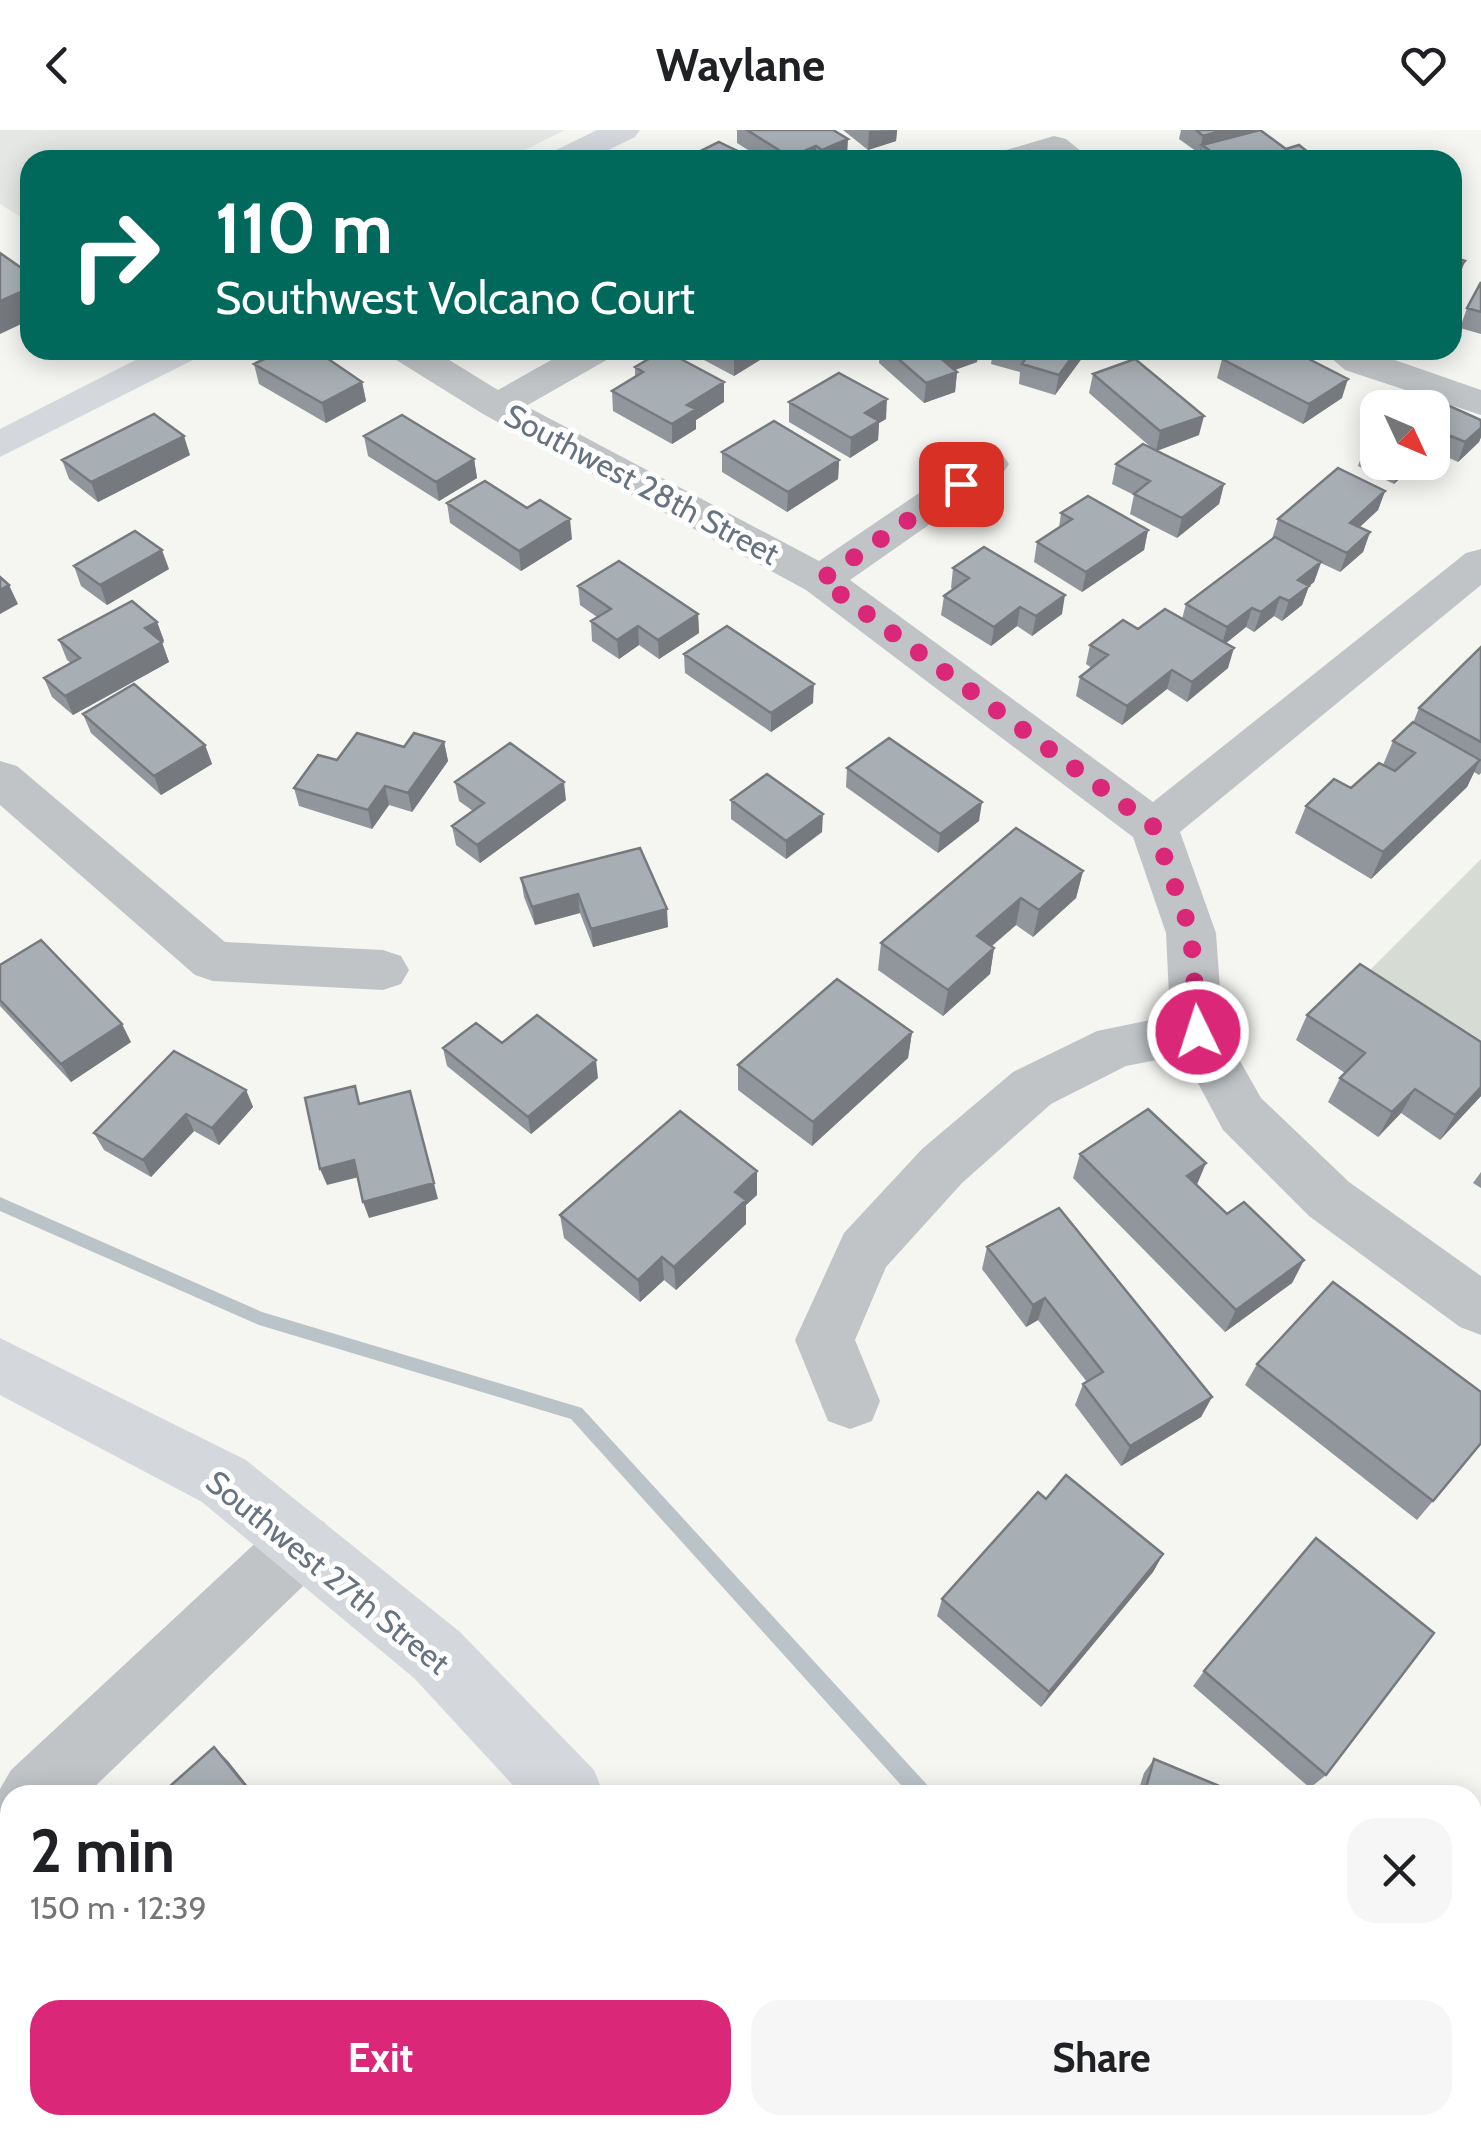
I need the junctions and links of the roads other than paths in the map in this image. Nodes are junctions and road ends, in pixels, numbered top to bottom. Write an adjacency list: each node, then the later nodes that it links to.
1 (622, 130): 2 (main road)
2 (582, 150)
3 (165, 360): 9 (main road)
4 (422, 360): 8 (street, Southwest 28th Street)
5 (579, 360): 8 (street)
6 (1355, 360): 7 (street)
7 (1481, 403)
8 (497, 406): 12 (street, Southwest 28th Street)
9 (0, 445)
10 (989, 464): 12 (street)
11 (1481, 563): 14 (street)
12 (821, 580): 14 (street, Southwest 28th Street)
13 (0, 778): 15 (street)
14 (1154, 827): 16 (street)
15 (383, 970)
16 (1198, 1032): 17 (street); 19 (street)
17 (1481, 1309)
18 (0, 1365): 20 (main road, Southwest 27th Street)
19 (850, 1401)
20 (301, 1544): 21 (street); 22 (main road, Southwest 27th Street)
21 (47, 1785)
22 (560, 1785)

